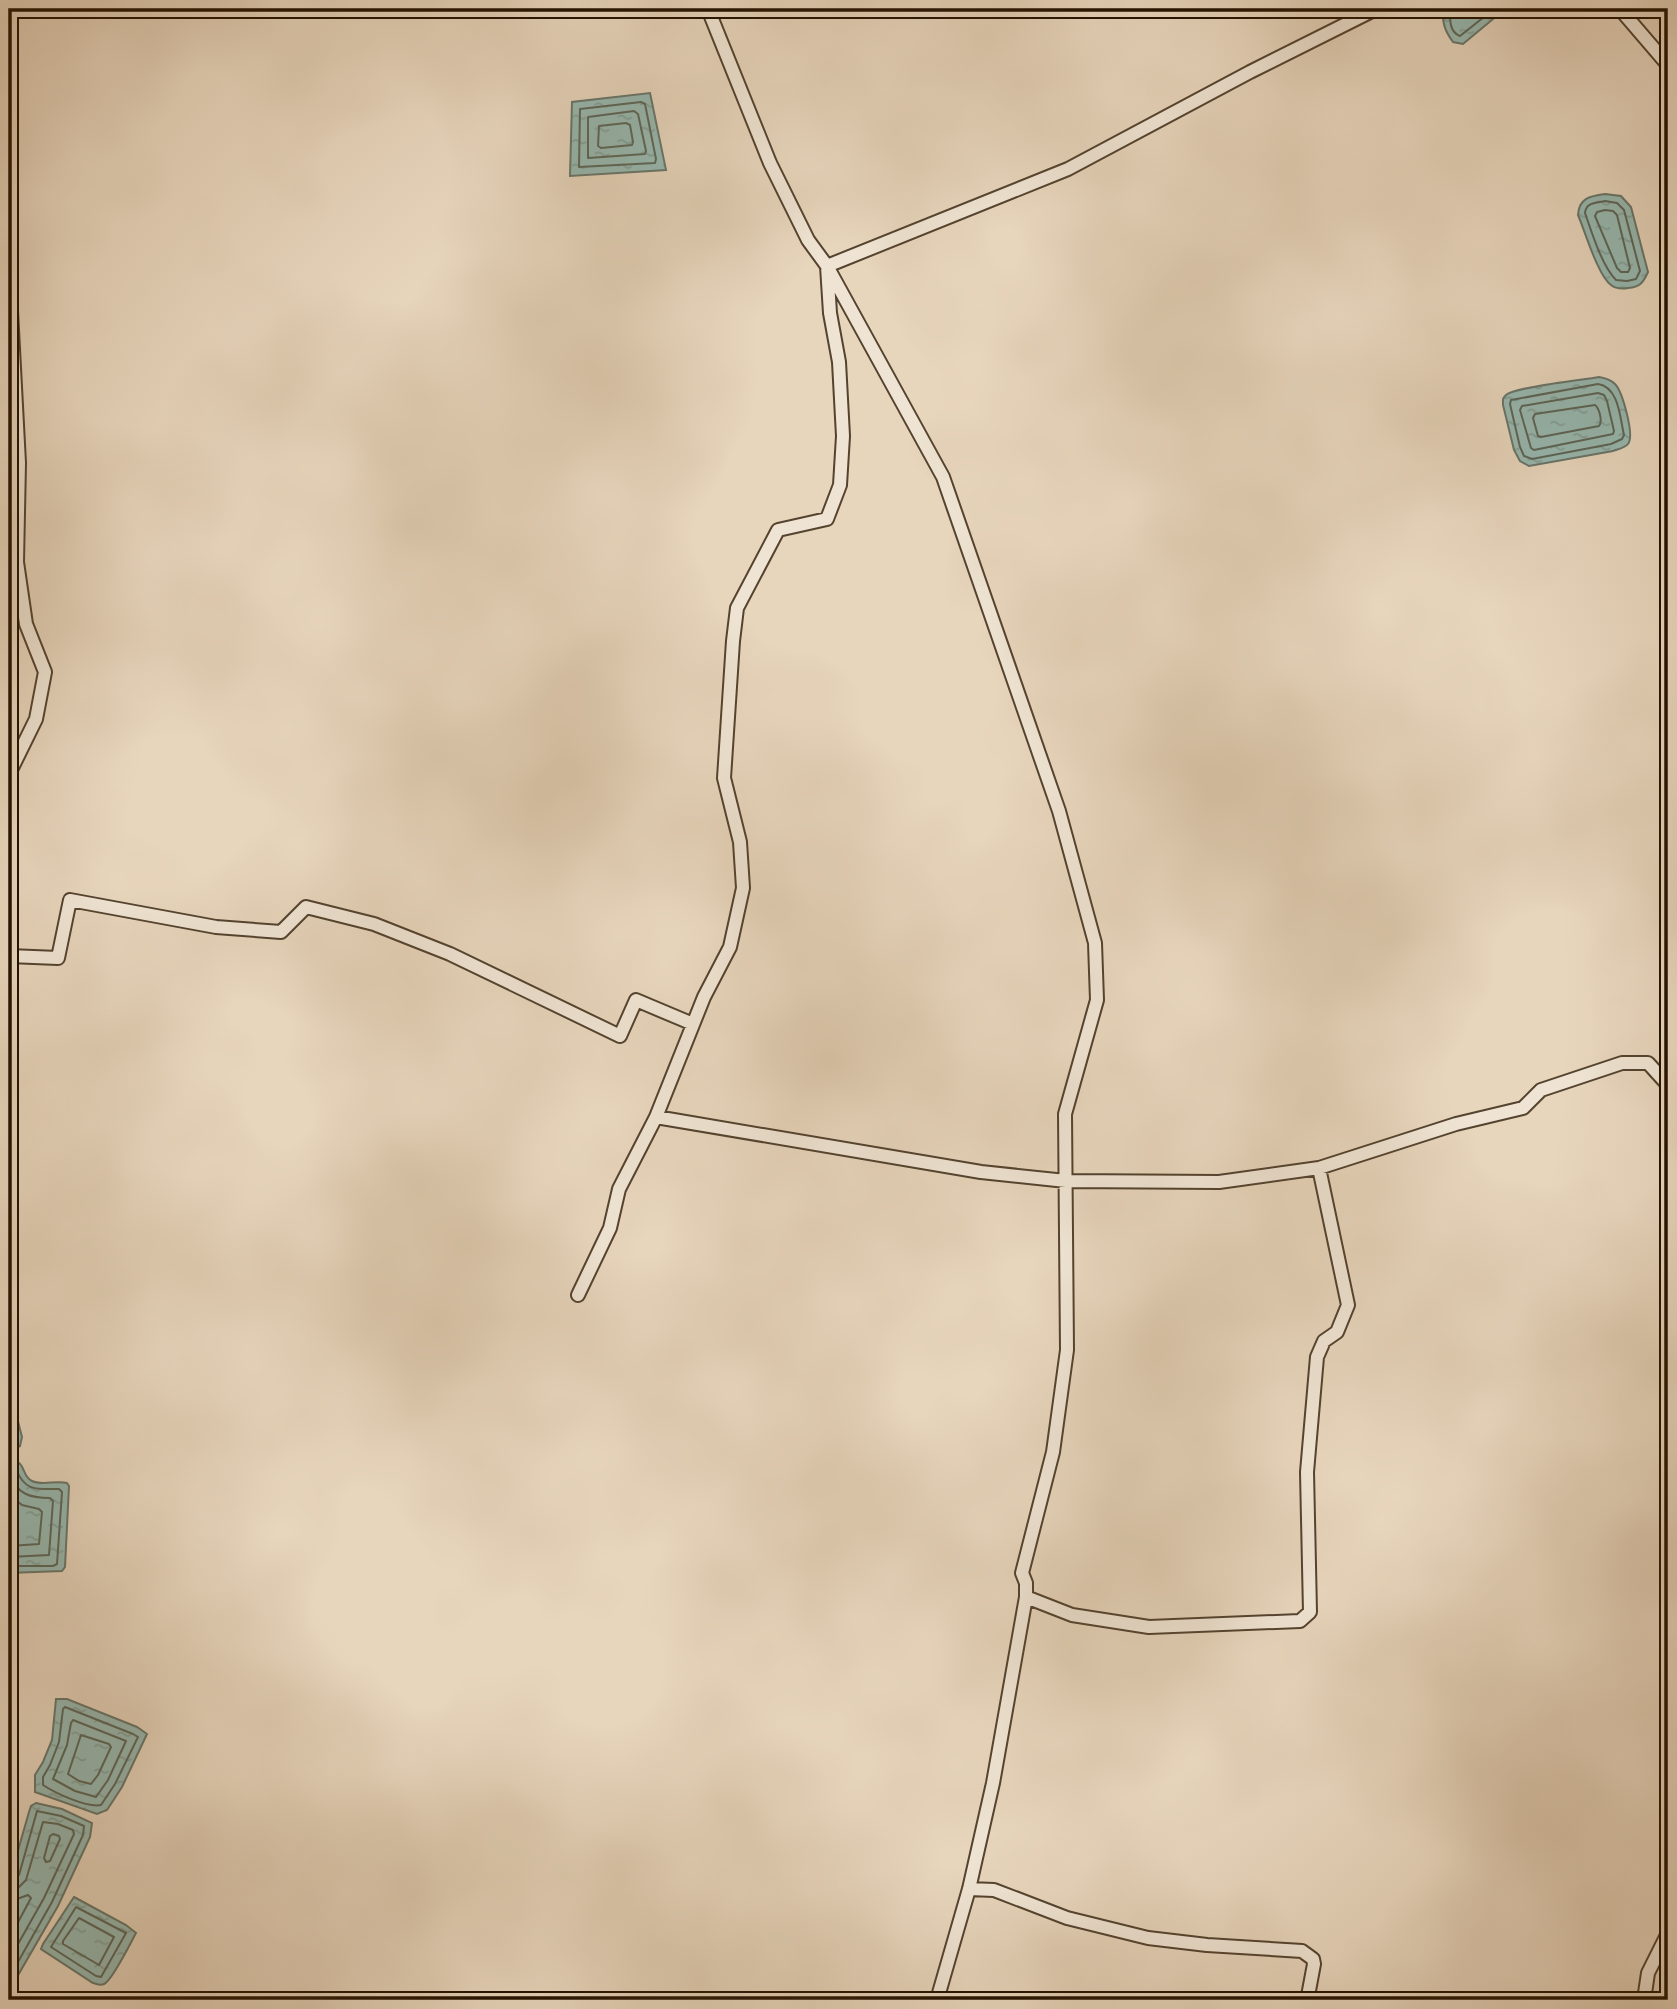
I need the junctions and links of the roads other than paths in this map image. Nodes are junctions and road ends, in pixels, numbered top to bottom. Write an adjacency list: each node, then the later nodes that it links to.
1 (708, 9): 5 (street)
2 (1376, 9): 5 (street)
3 (1620, 9): 4 (street)
4 (1668, 65)
5 (827, 267): 9 (street); 13 (street)
6 (9, 273): 7 (street)
7 (9, 774)
8 (9, 956): 9 (street)
9 (693, 1024): 11 (street)
10 (1668, 1085): 12 (street)
11 (656, 1116): 13 (street); 14 (street)
12 (1320, 1168): 13 (street); 15 (street)
13 (1066, 1181): 15 (street)
14 (578, 1295)
15 (1026, 1597): 16 (street)
16 (970, 1889): 18 (street); 19 (street)
17 (1668, 1933): 20 (street)
18 (937, 2000)
19 (1309, 2000)
20 (1644, 2000)

